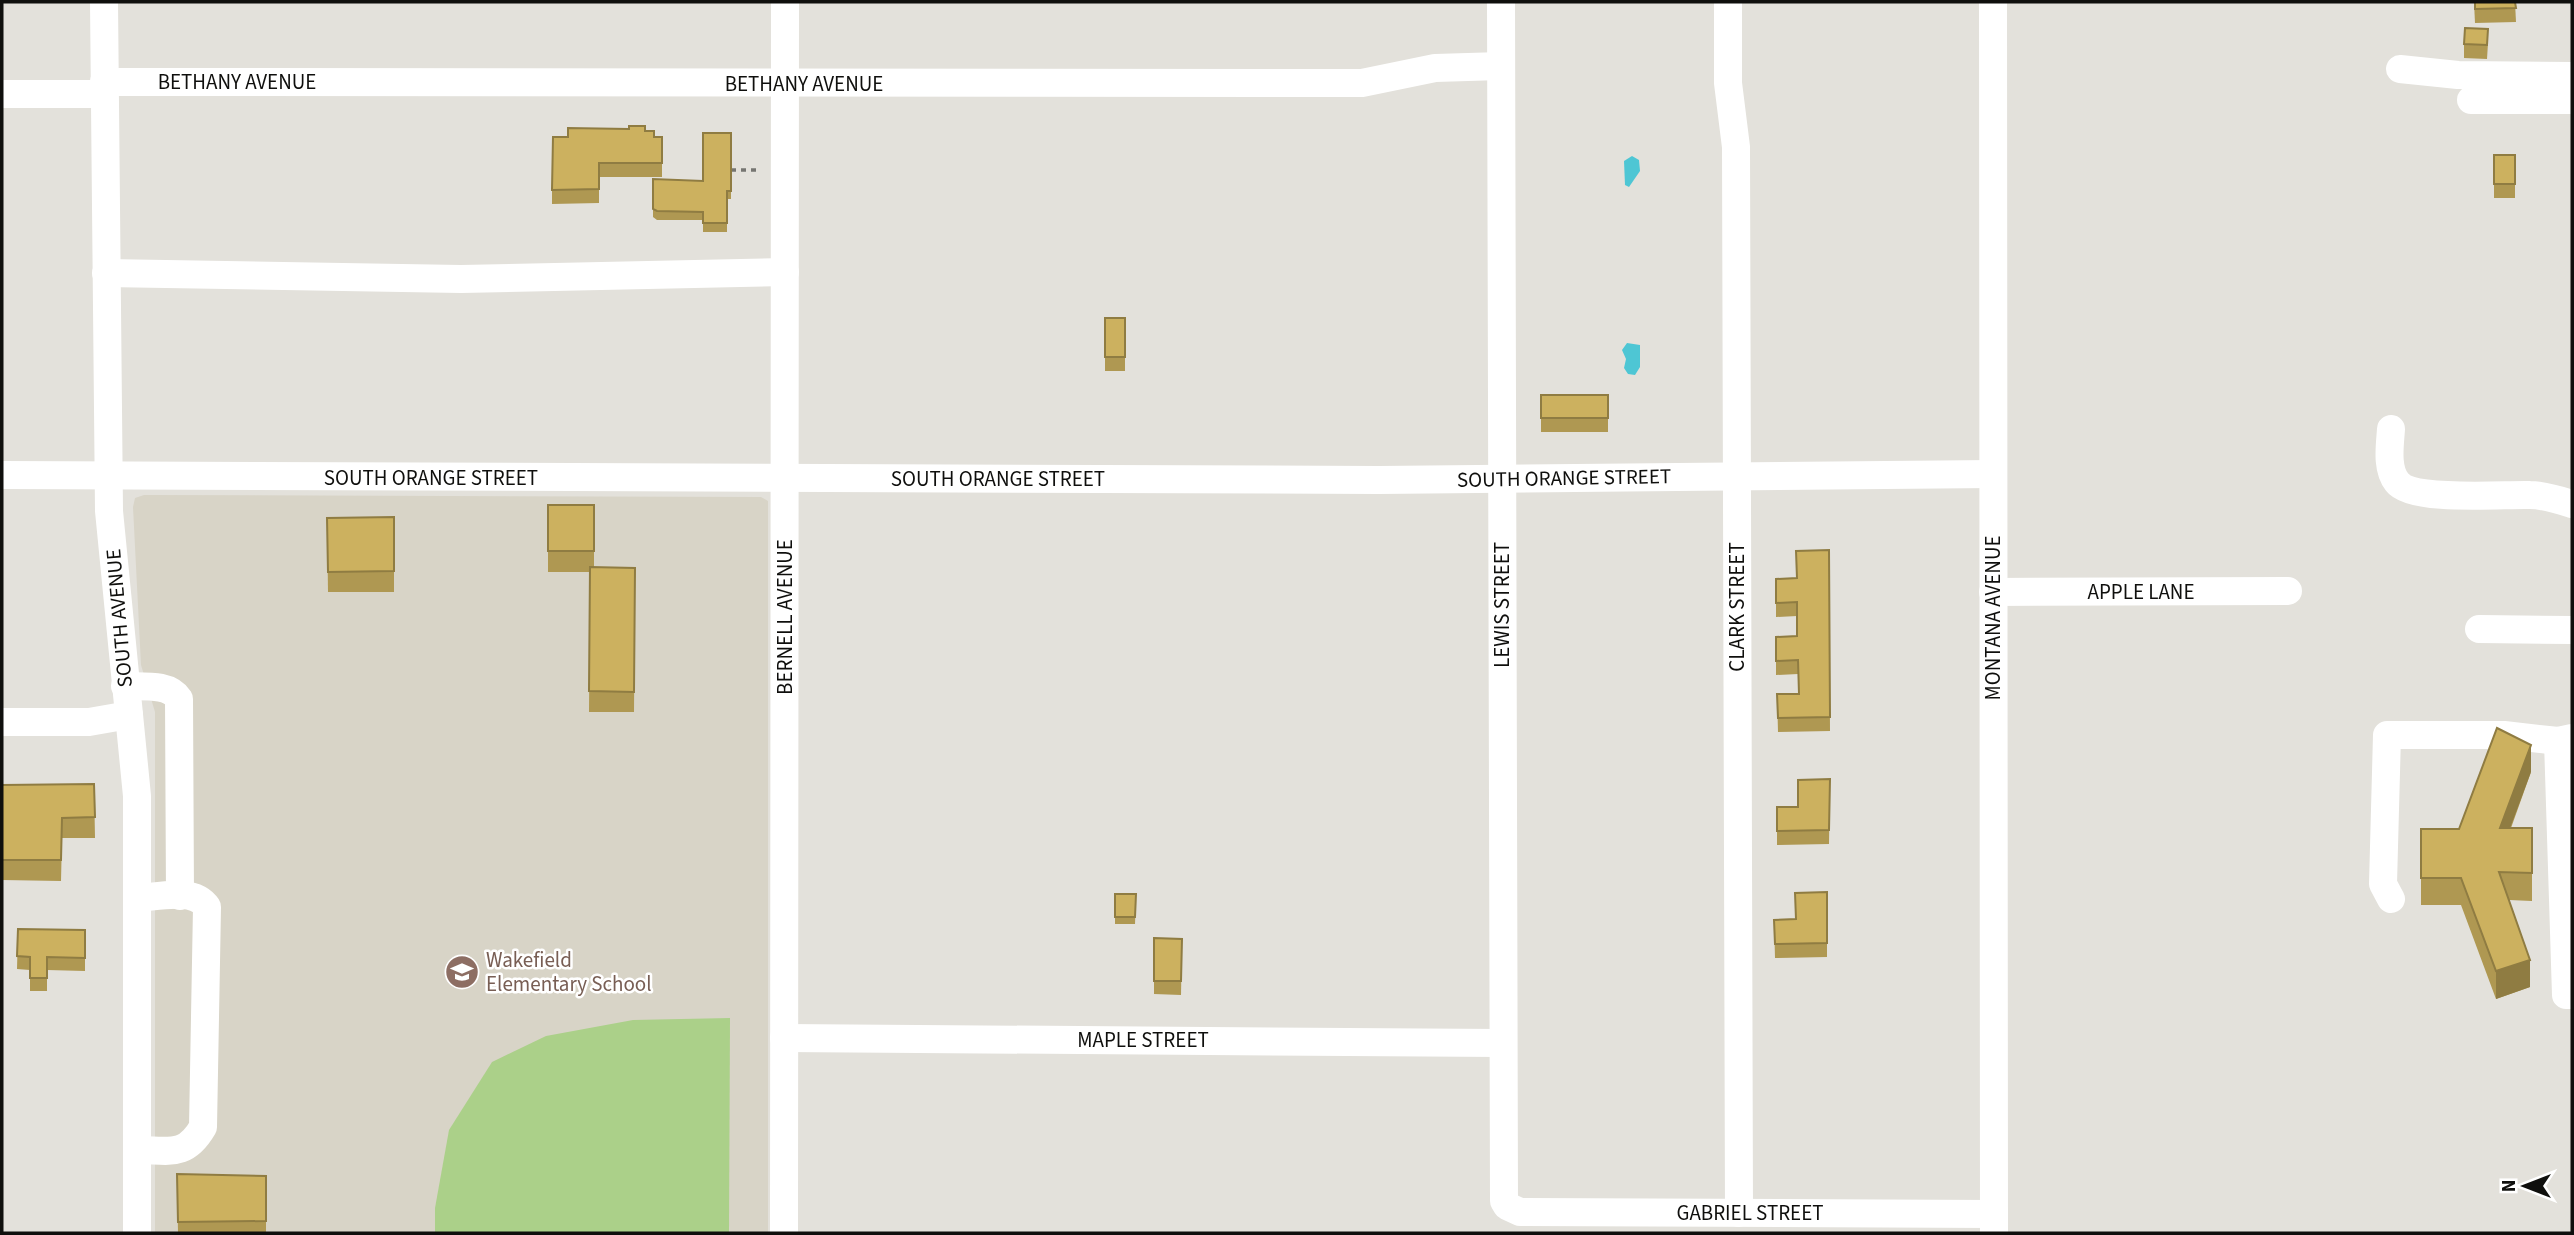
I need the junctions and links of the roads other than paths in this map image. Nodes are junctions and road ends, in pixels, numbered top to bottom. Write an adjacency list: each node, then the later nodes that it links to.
1 (104, 2): 10 (street, SOUTH AVENUE)
2 (785, 2): 9 (street, BERNELL AVENUE)
3 (1501, 2): 6 (street, LEWIS STREET)
4 (1728, 2): 19 (street, CLARK STREET)
5 (1993, 2): 17 (street, MONTANA AVENUE)
6 (1501, 66): 9 (street, BETHANY AVENUE); 22 (street, LEWIS STREET)
7 (2400, 69): 8 (street)
8 (2572, 76)
9 (785, 84): 10 (street, BETHANY AVENUE); 14 (street, BERNELL AVENUE)
10 (104, 88): 11 (street, BETHANY AVENUE); 15 (street, SOUTH AVENUE)
11 (2, 94)
12 (2471, 100): 13 (street)
13 (2572, 100)
14 (785, 272): 15 (street); 21 (street, BERNELL AVENUE)
15 (106, 274): 20 (street, SOUTH AVENUE)
16 (2391, 429): 23 (street)
17 (1993, 474): 19 (street, SOUTH ORANGE STREET); 25 (street, MONTANA AVENUE)
18 (2, 475): 20 (street, SOUTH ORANGE STREET)
19 (1737, 475): 22 (street, SOUTH ORANGE STREET); 40 (street, CLARK STREET)
20 (108, 476): 21 (street, SOUTH ORANGE STREET); 28 (street, SOUTH AVENUE)
21 (785, 479): 22 (street, SOUTH ORANGE STREET); 36 (street, BERNELL AVENUE)
22 (1502, 479): 37 (street, LEWIS STREET)
23 (2572, 504)
24 (2288, 591): 25 (street, APPLE LANE)
25 (1993, 592): 41 (street, MONTANA AVENUE)
26 (2479, 629): 27 (street)
27 (2572, 630)
28 (125, 686): 29 (street, SOUTH AVENUE); 32 (street)
29 (129, 715): 30 (street); 33 (street, SOUTH AVENUE)
30 (2, 722)
31 (2565, 740): 34 (street); 35 (street)
32 (180, 896): 33 (street); 38 (street)
33 (137, 898): 38 (street, SOUTH AVENUE)
34 (2391, 899)
35 (2572, 995)
36 (784, 1038): 37 (street, MAPLE STREET); 43 (street, BERNELL AVENUE)
37 (1502, 1043): 39 (street, LEWIS STREET)
38 (137, 1150): 42 (street, SOUTH AVENUE)
39 (1507, 1206): 40 (street, GABRIEL STREET)
40 (1739, 1213): 41 (street, GABRIEL STREET)
41 (1994, 1224)
42 (137, 1233)
43 (784, 1233)

